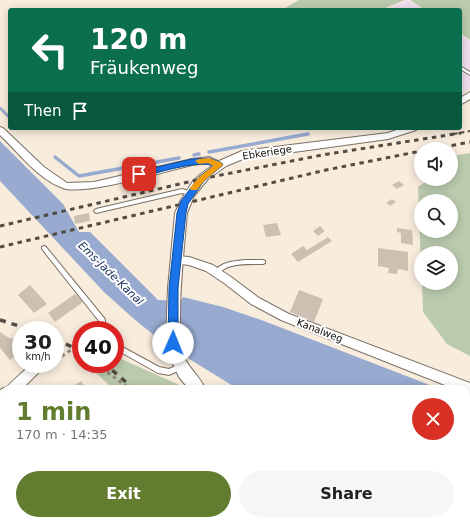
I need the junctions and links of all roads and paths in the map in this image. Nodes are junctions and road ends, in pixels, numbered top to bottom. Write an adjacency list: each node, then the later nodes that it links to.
1 (0, 130): 3 (street)
2 (407, 130): 3 (street, Ebkeriege)
3 (219, 165): 4 (street, Ebkeriege)
4 (190, 193): 5 (lane); 7 (street, Ebkeriege)
5 (96, 211)
6 (44, 248): 10 (lane)
7 (177, 260): 9 (street, Kanalweg); 12 (street, Ebkeriege)
8 (264, 262): 9 (lane)
9 (217, 271): 18 (street, Kanalweg)
10 (102, 321)
11 (124, 351): 12 (lane)
12 (181, 366): 17 (street, Ebkeriege)
13 (30, 373): 15 (street)
14 (108, 373): 16 (path)
15 (18, 385)
16 (125, 385)
17 (194, 385)
18 (460, 385)

